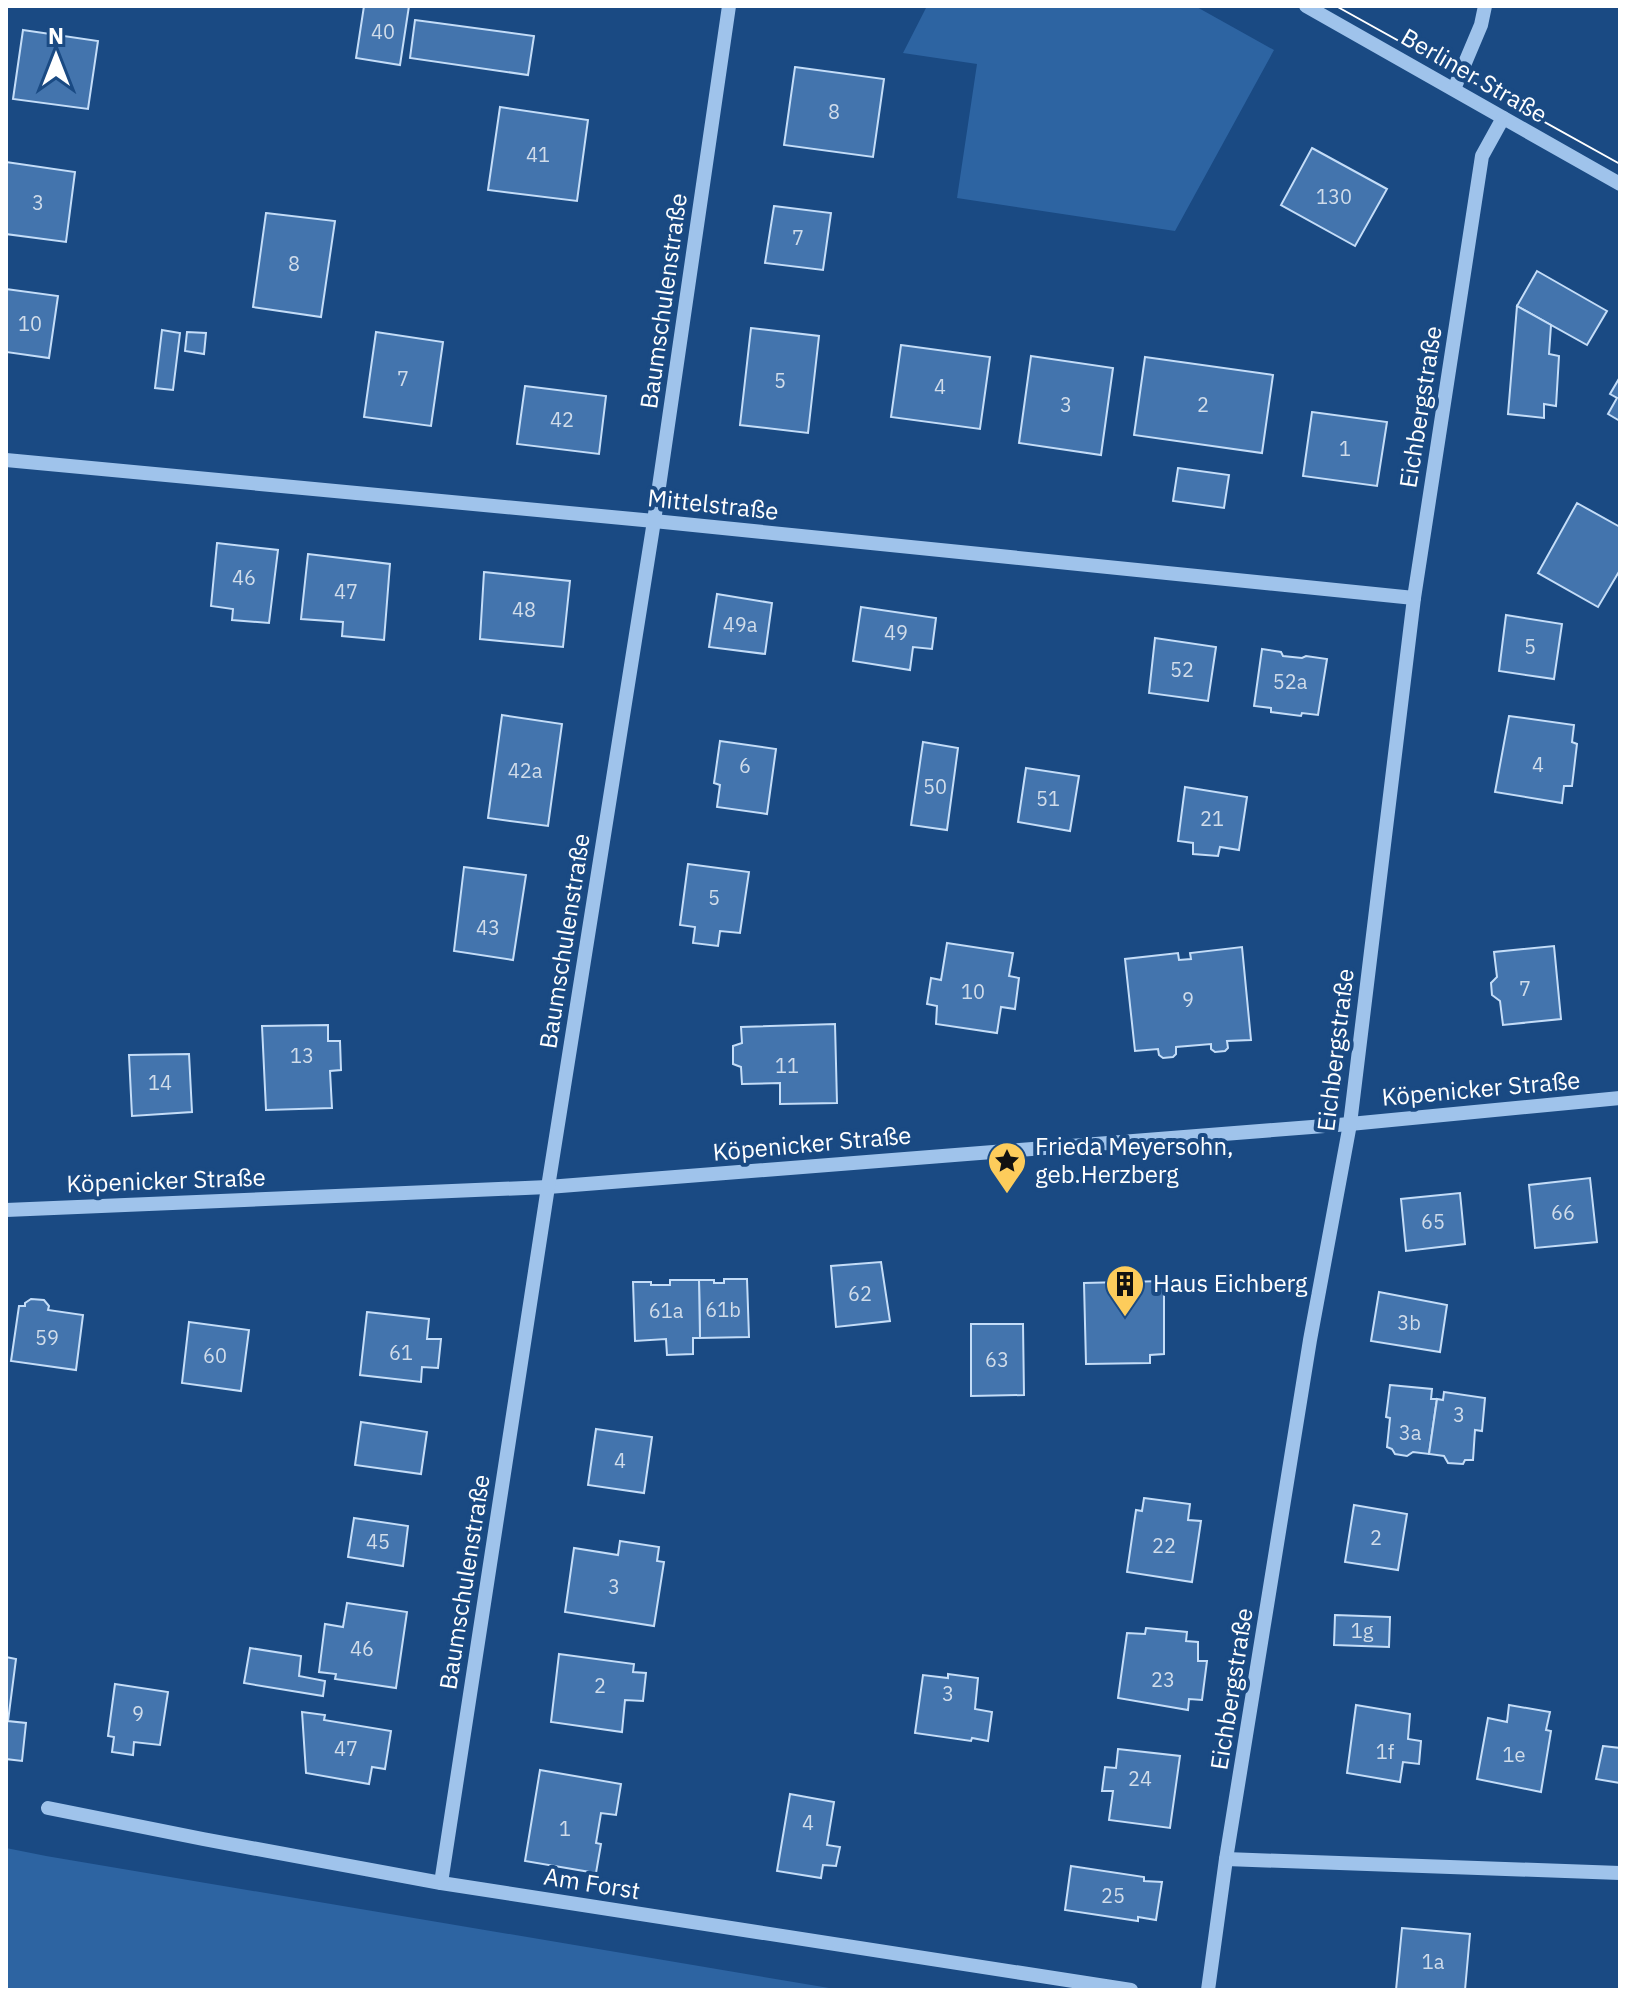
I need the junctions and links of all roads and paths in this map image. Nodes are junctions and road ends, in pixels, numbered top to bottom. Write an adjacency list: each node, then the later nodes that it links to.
1 (729, 6): 8 (street, Baumschulenstraße)
2 (1306, 6): 4 (street, Berliner Straße)
3 (1485, 6): 4 (street)
4 (1454, 89): 5 (street, Berliner Straße)
5 (1503, 118): 6 (street, Berliner Straße); 9 (street, Eichbergstraße)
6 (1620, 184)
7 (6, 460): 8 (street, Mittelstraße)
8 (654, 521): 9 (street, Mittelstraße); 12 (street, Baumschulenstraße)
9 (1414, 598): 11 (street, Eichbergstraße)
10 (1620, 1098): 11 (street, Köpenicker Straße)
11 (1350, 1124): 12 (street, Köpenicker Straße); 15 (street, Eichbergstraße)
12 (548, 1187): 13 (street, Köpenicker Straße); 17 (street, Baumschulenstraße)
13 (6, 1210)
14 (48, 1808): 17 (street, Am Forst)
15 (1226, 1859): 16 (street); 19 (street, Eichbergstraße)
16 (1620, 1873)
17 (441, 1883): 18 (street, Am Forst)
18 (1131, 1990)
19 (1208, 1990)

